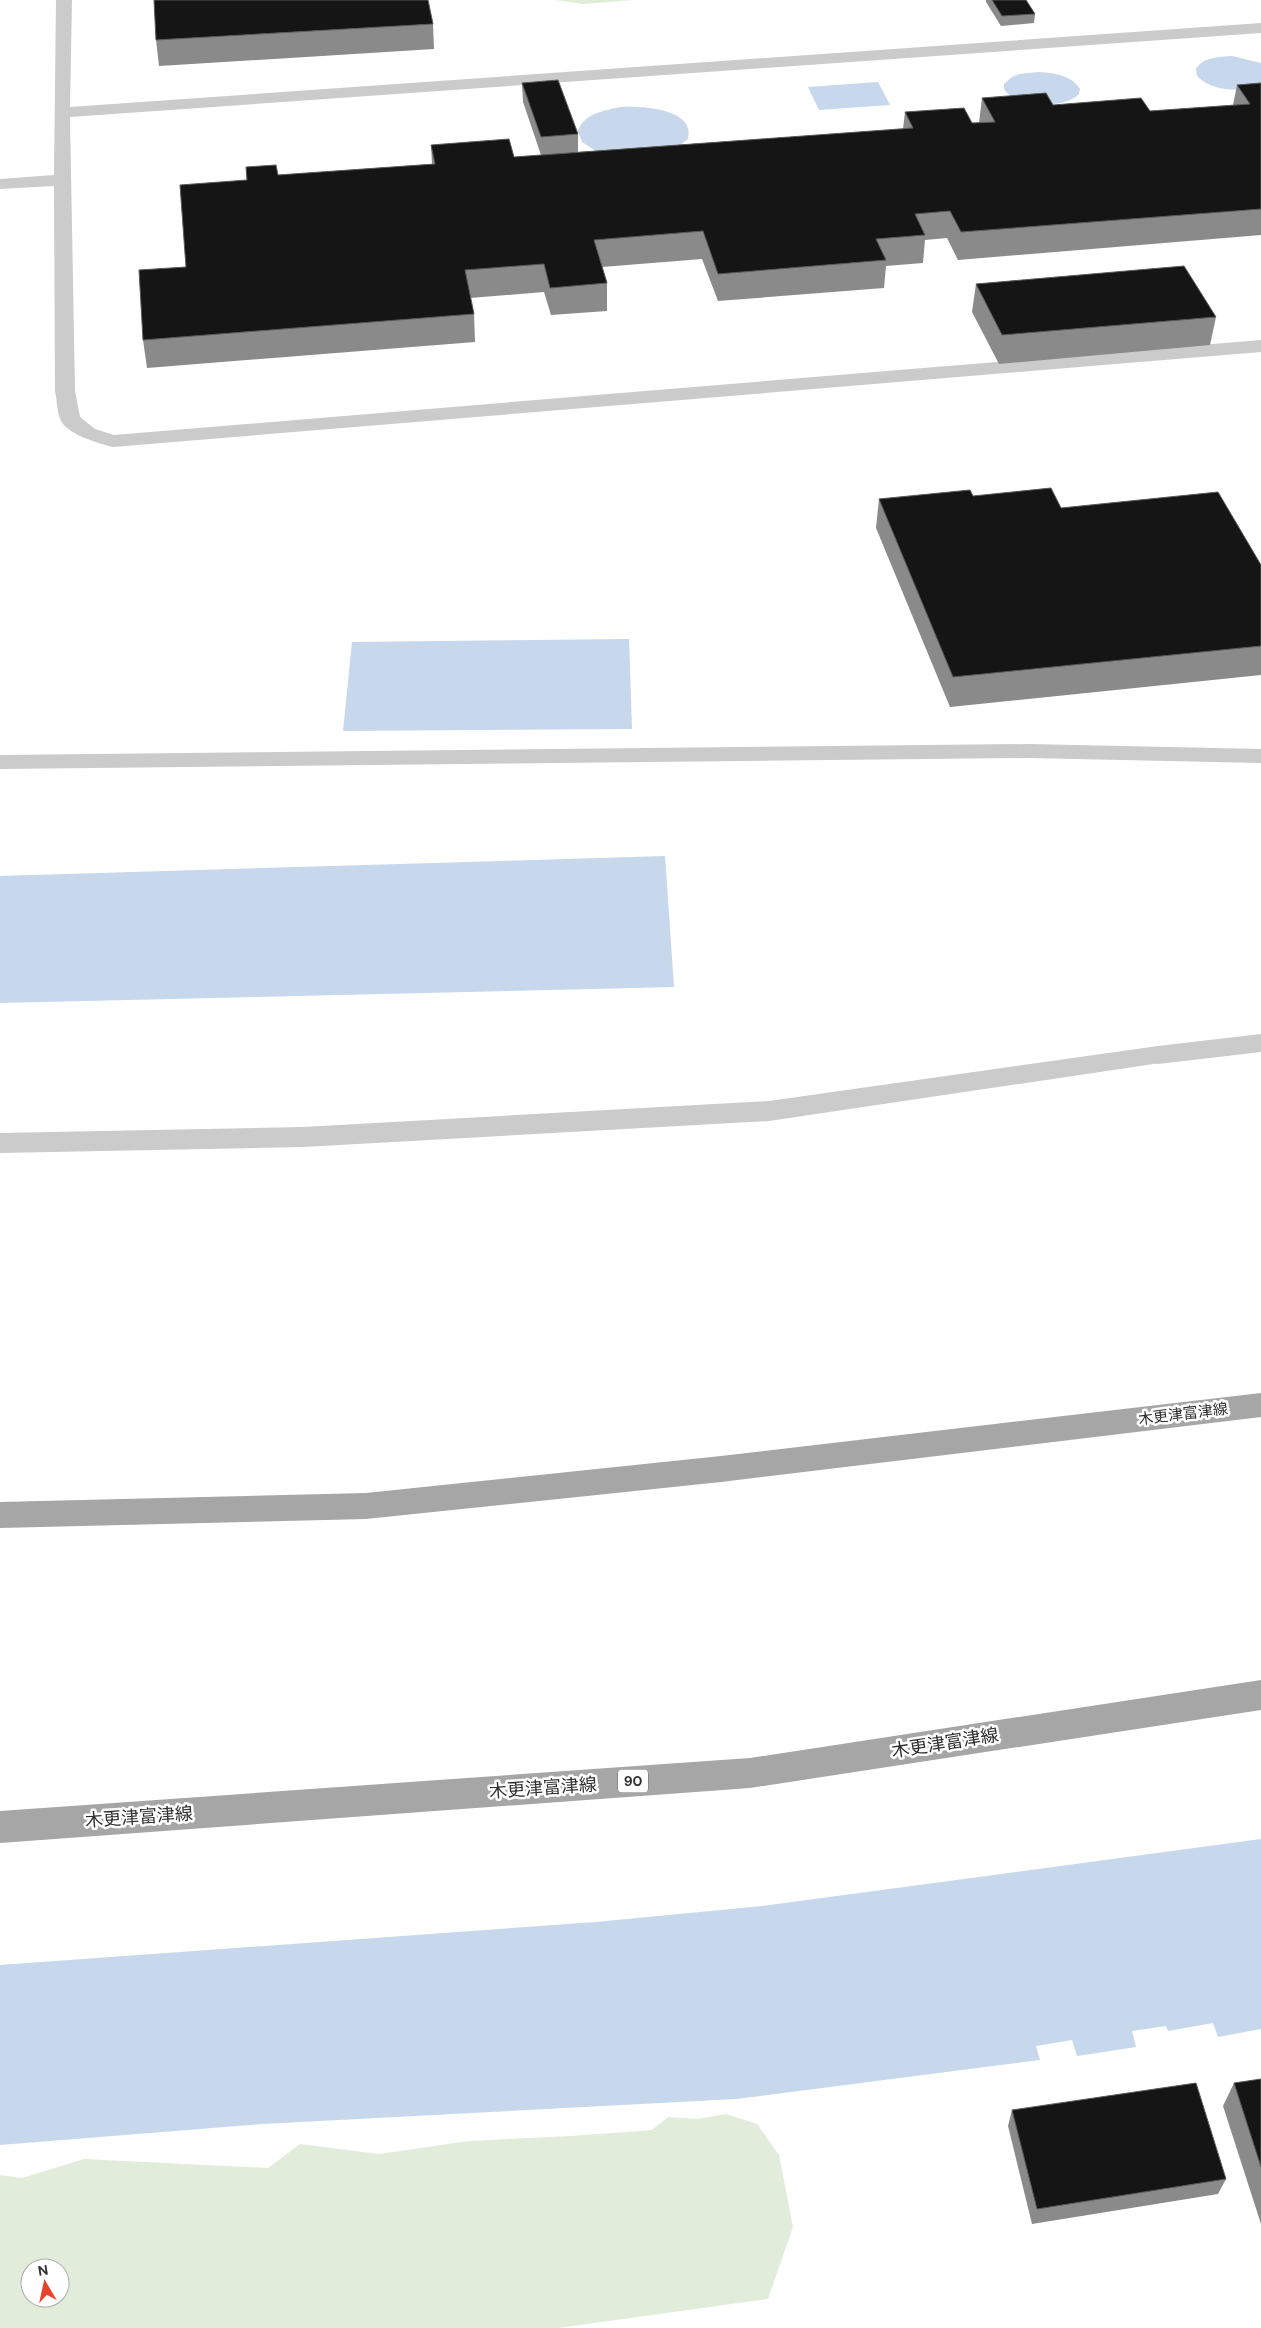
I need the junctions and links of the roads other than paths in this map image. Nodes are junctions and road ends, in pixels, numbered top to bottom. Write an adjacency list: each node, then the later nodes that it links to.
1 (64, 0): 3 (street)
2 (1261, 28): 3 (street)
3 (62, 113): 4 (street)
4 (64, 180): 5 (street); 6 (street)
5 (0, 184)
6 (1261, 346)
7 (1261, 756): 8 (street)
8 (0, 762)
9 (1261, 1043): 10 (street)
10 (0, 1143)
11 (1261, 1404): 12 (main road, 木更津富津線)
12 (0, 1515)
13 (1261, 1695): 14 (main road, 木更津富津線 / 90)
14 (0, 1827)

